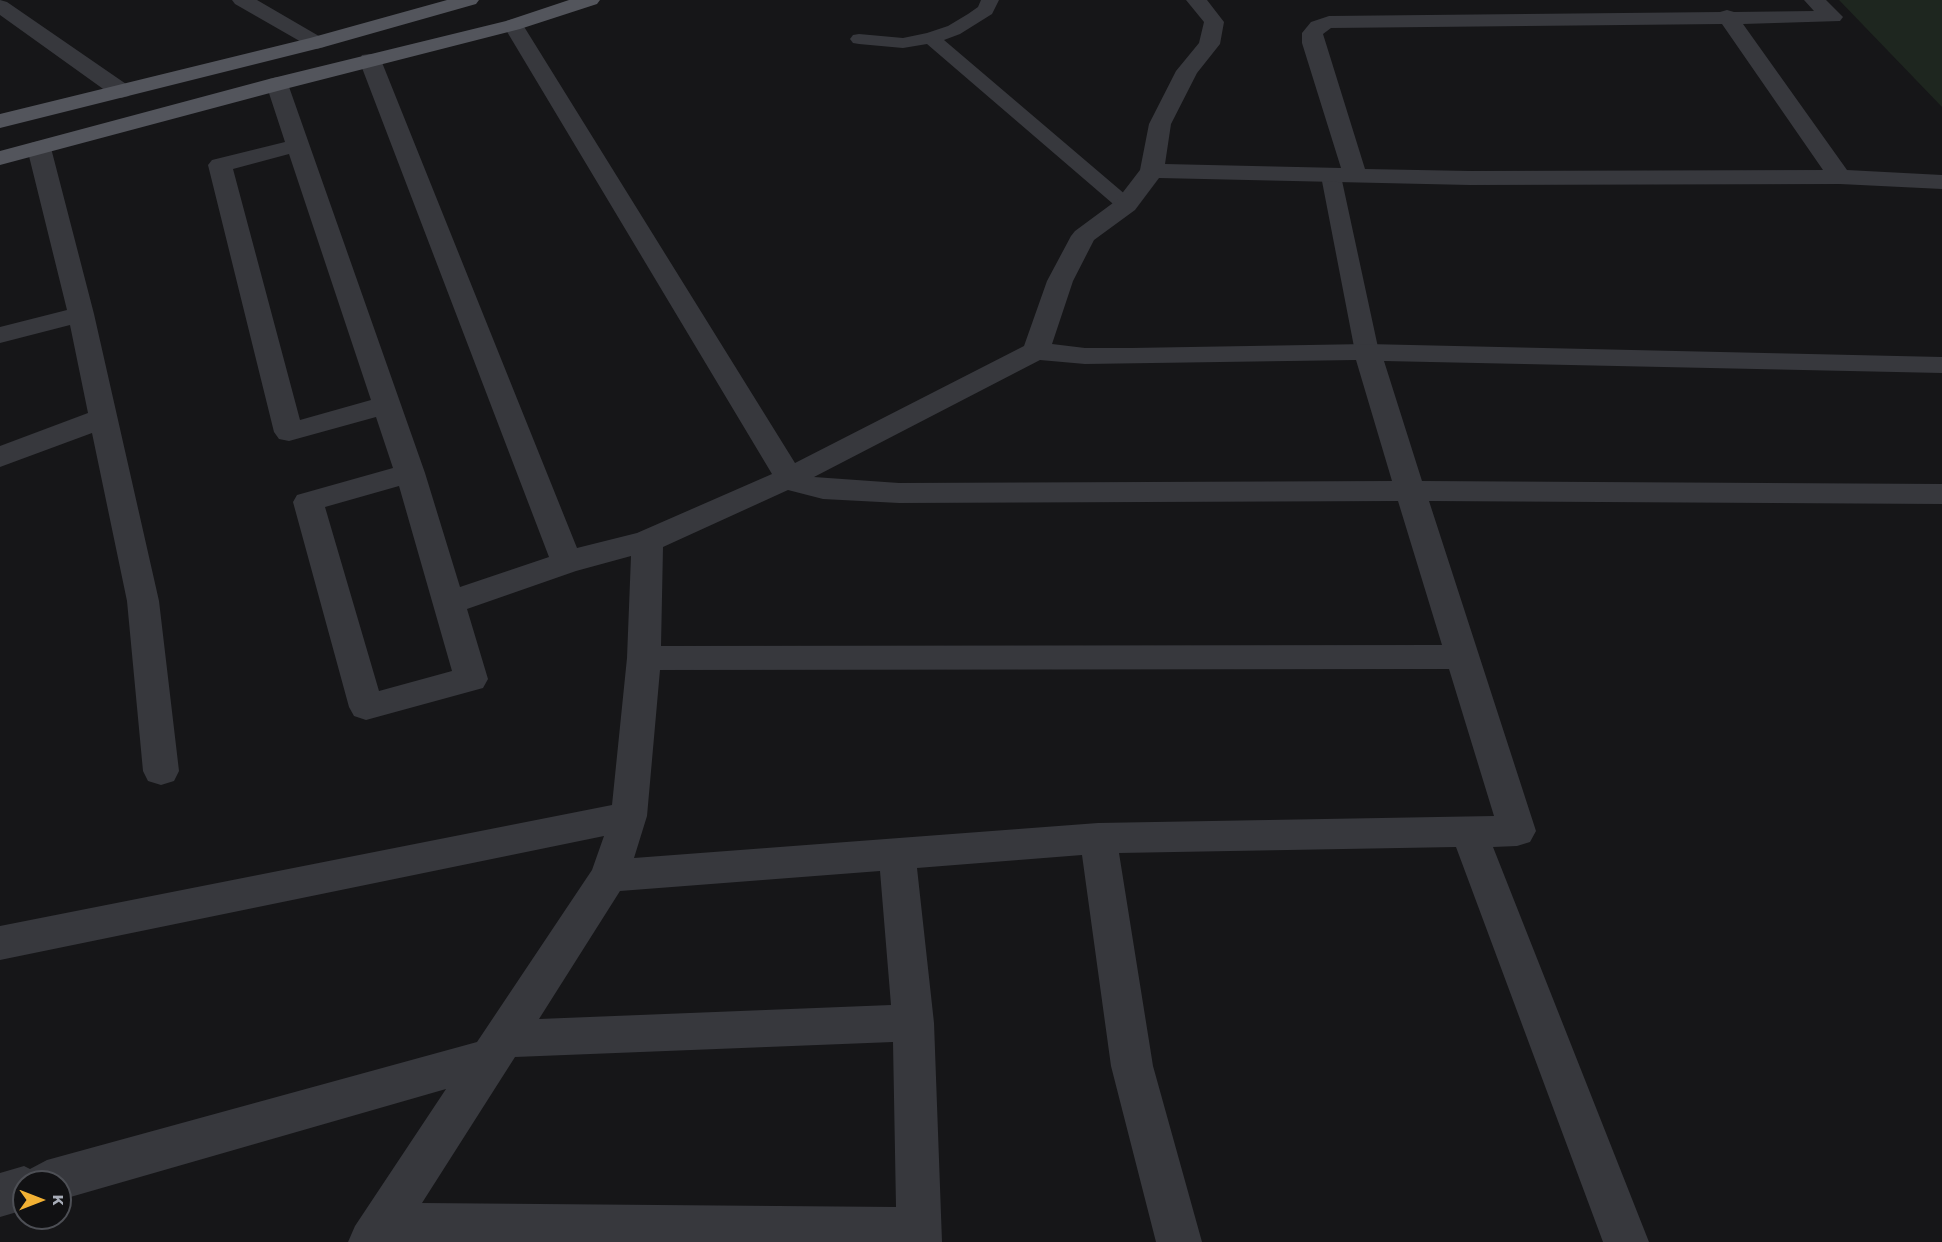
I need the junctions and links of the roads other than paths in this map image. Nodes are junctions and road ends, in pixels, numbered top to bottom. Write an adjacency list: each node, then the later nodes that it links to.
1 (242, 0): 14 (street)
2 (469, 0): 14 (main road)
3 (591, 0): 11 (main road)
4 (990, 0): 12 (lane)
5 (1196, 0): 22 (street)
6 (1652, 0): 10 (street)
7 (1814, 0): 9 (street)
8 (0, 6): 17 (street)
9 (1727, 16): 10 (street); 25 (street)
10 (1665, 18): 24 (street)
11 (513, 25): 15 (main road); 37 (street)
12 (931, 38): 13 (lane); 27 (lane)
13 (859, 39)
14 (317, 44): 17 (main road)
15 (370, 60): 16 (main road); 41 (street)
16 (277, 84): 19 (street); 20 (main road)
17 (121, 91): 18 (main road)
18 (0, 121)
19 (299, 145): 33 (street); 33 (street)
20 (39, 148): 21 (main road); 28 (street)
21 (0, 158)
22 (1152, 171): 23 (street); 27 (street)
23 (1331, 176): 24 (street); 31 (lane)
24 (1356, 176): 25 (street)
25 (1840, 177): 26 (street)
26 (1942, 182)
27 (1125, 205): 30 (street)
28 (81, 314): 29 (street); 34 (street)
29 (0, 335)
30 (1036, 351): 31 (street); 37 (street)
31 (1367, 352): 32 (street); 38 (street)
32 (1942, 366)
33 (387, 405): 36 (street)
34 (103, 418): 35 (street); 45 (street)
35 (0, 458)
36 (410, 473): 42 (street); 42 (street)
37 (789, 478): 38 (street); 40 (street)
38 (1409, 491): 39 (street); 43 (street)
39 (1942, 494)
40 (647, 541): 41 (street); 44 (street)
41 (567, 562): 42 (street)
42 (450, 603)
43 (1463, 657): 44 (street); 47 (street)
44 (644, 658): 46 (street)
45 (161, 771)
46 (629, 816): 50 (street); 51 (street)
47 (1469, 833): 48 (street); 58 (street)
48 (1098, 838): 49 (street); 57 (street)
49 (897, 854): 50 (street); 52 (street)
50 (609, 876): 53 (street)
51 (0, 943)
52 (913, 1023): 53 (street); 56 (street)
53 (497, 1048): 54 (street); 55 (street)
54 (72, 1175)
55 (377, 1233): 56 (street)
56 (919, 1236)
57 (1179, 1242)
58 (1626, 1242)

